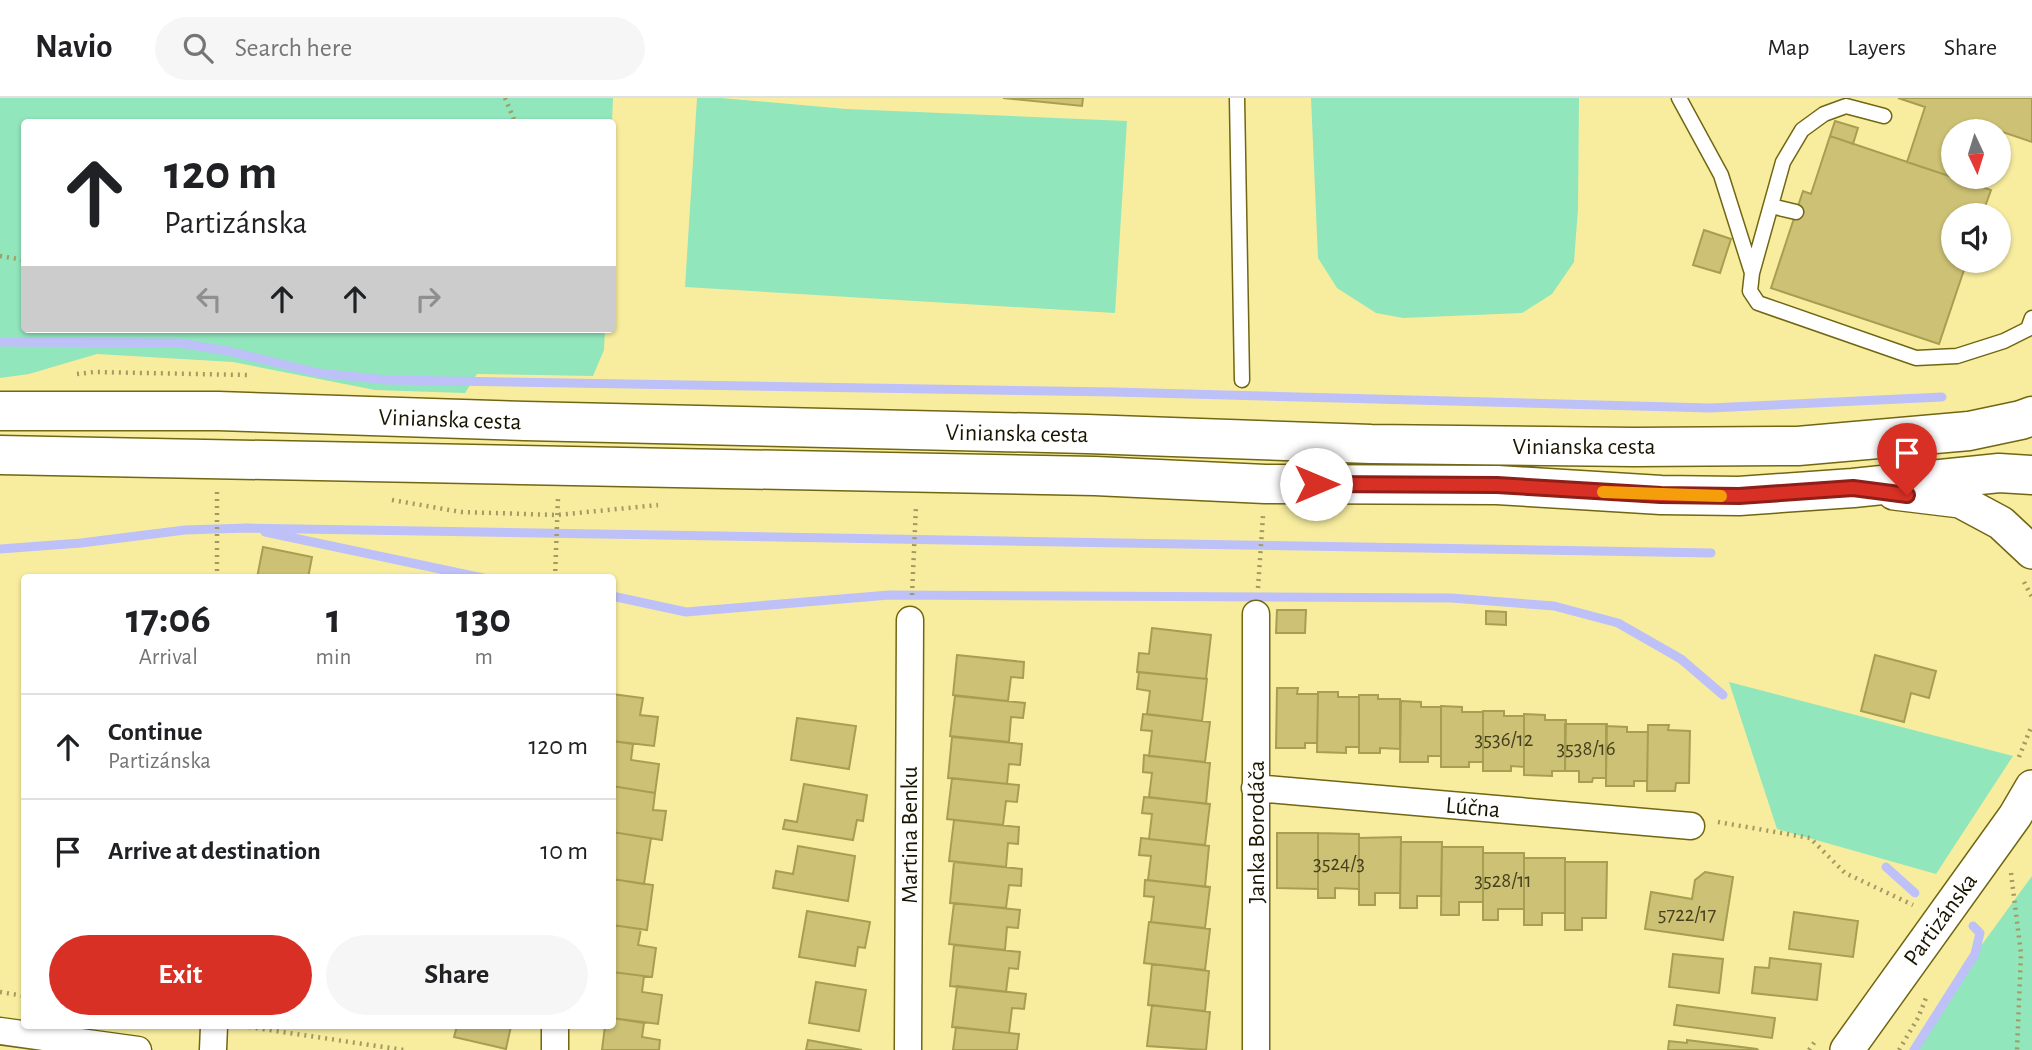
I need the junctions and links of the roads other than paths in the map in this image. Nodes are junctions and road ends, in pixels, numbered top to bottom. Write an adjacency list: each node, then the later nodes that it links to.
1 (1237, 98): 8 (lane)
2 (1679, 98): 6 (lane)
3 (1884, 117): 4 (lane)
4 (1771, 206): 5 (lane); 6 (lane)
5 (1796, 212)
6 (1752, 273): 7 (lane)
7 (2032, 318)
8 (1242, 380)
9 (0, 411): 10 (main road, Vinianska cesta)
10 (2032, 416)
11 (0, 455): 13 (main road, Vinianska cesta)
12 (2032, 475): 13 (main road, Vinianska cesta)
13 (1853, 488): 14 (street)
14 (2032, 552)
15 (1256, 614): 17 (street, Janka Borodáča)
16 (910, 620): 26 (street, Martina Benku)
17 (1255, 788): 19 (street, Lúčna); 27 (street, Janka Borodáča)
18 (2032, 788): 28 (street, Partizánska)
19 (1691, 826)
20 (214, 1029): 24 (street)
21 (555, 1029): 25 (street)
22 (0, 1031): 23 (street)
23 (138, 1050)
24 (213, 1050)
25 (555, 1050)
26 (908, 1050)
27 (1256, 1050)
28 (1847, 1050)

